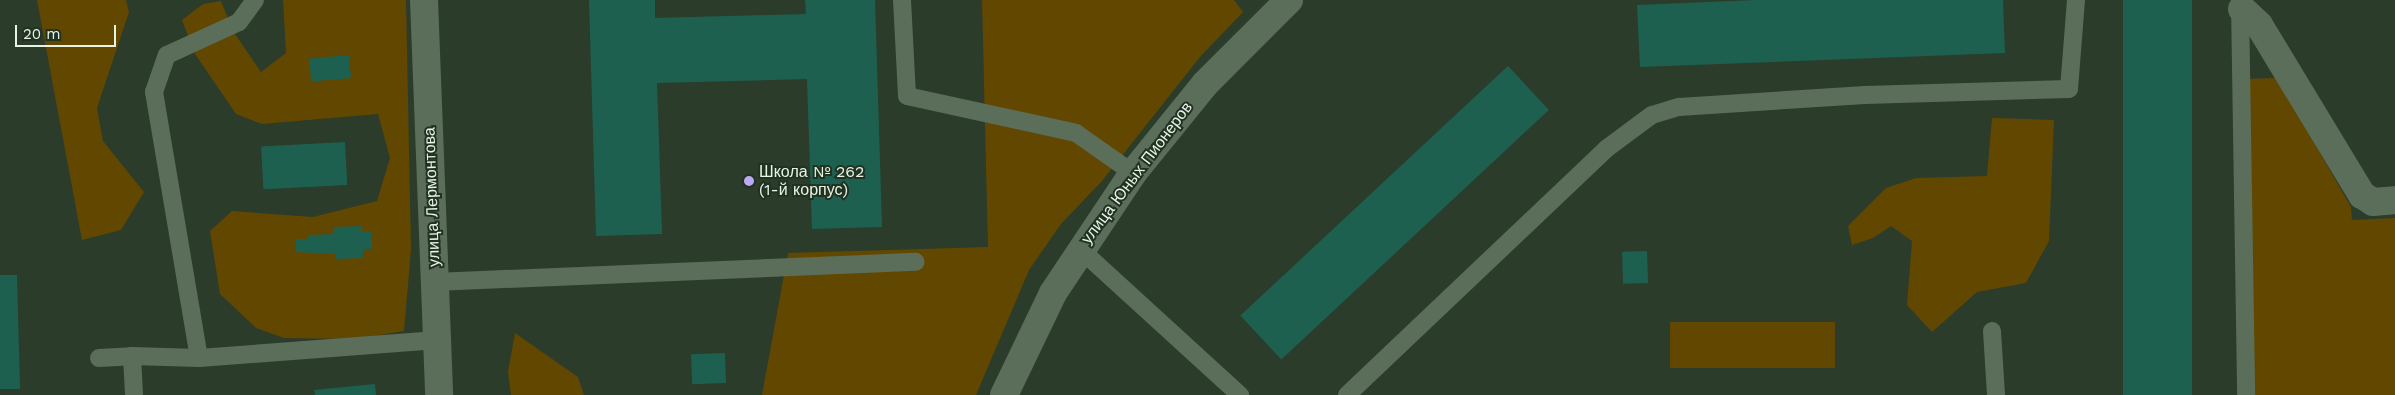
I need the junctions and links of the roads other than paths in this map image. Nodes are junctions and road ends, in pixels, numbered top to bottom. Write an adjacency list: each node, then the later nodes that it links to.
1 (255, 0): 16 (lane)
2 (424, 0): 11 (street, улица Лермонтова)
3 (902, 0): 7 (lane)
4 (1289, 0): 7 (street, улица Юных Пионеров)
5 (2076, 0): 21 (lane)
6 (2241, 5): 8 (street); 23 (lane)
7 (1133, 173): 9 (street, улица Юных Пионеров)
8 (2395, 200)
9 (1080, 249): 19 (street, улица Юных Пионеров); 20 (lane)
10 (916, 262): 11 (lane)
11 (435, 282): 13 (street, улица Лермонтова)
12 (1992, 330): 22 (lane)
13 (437, 340): 16 (lane); 18 (street, улица Лермонтова)
14 (132, 356): 15 (lane); 16 (lane); 17 (lane)
15 (99, 358)
16 (199, 358)
17 (134, 395)
18 (439, 395)
19 (1004, 395)
20 (1240, 395)
21 (1347, 395)
22 (1996, 395)
23 (2246, 395)

